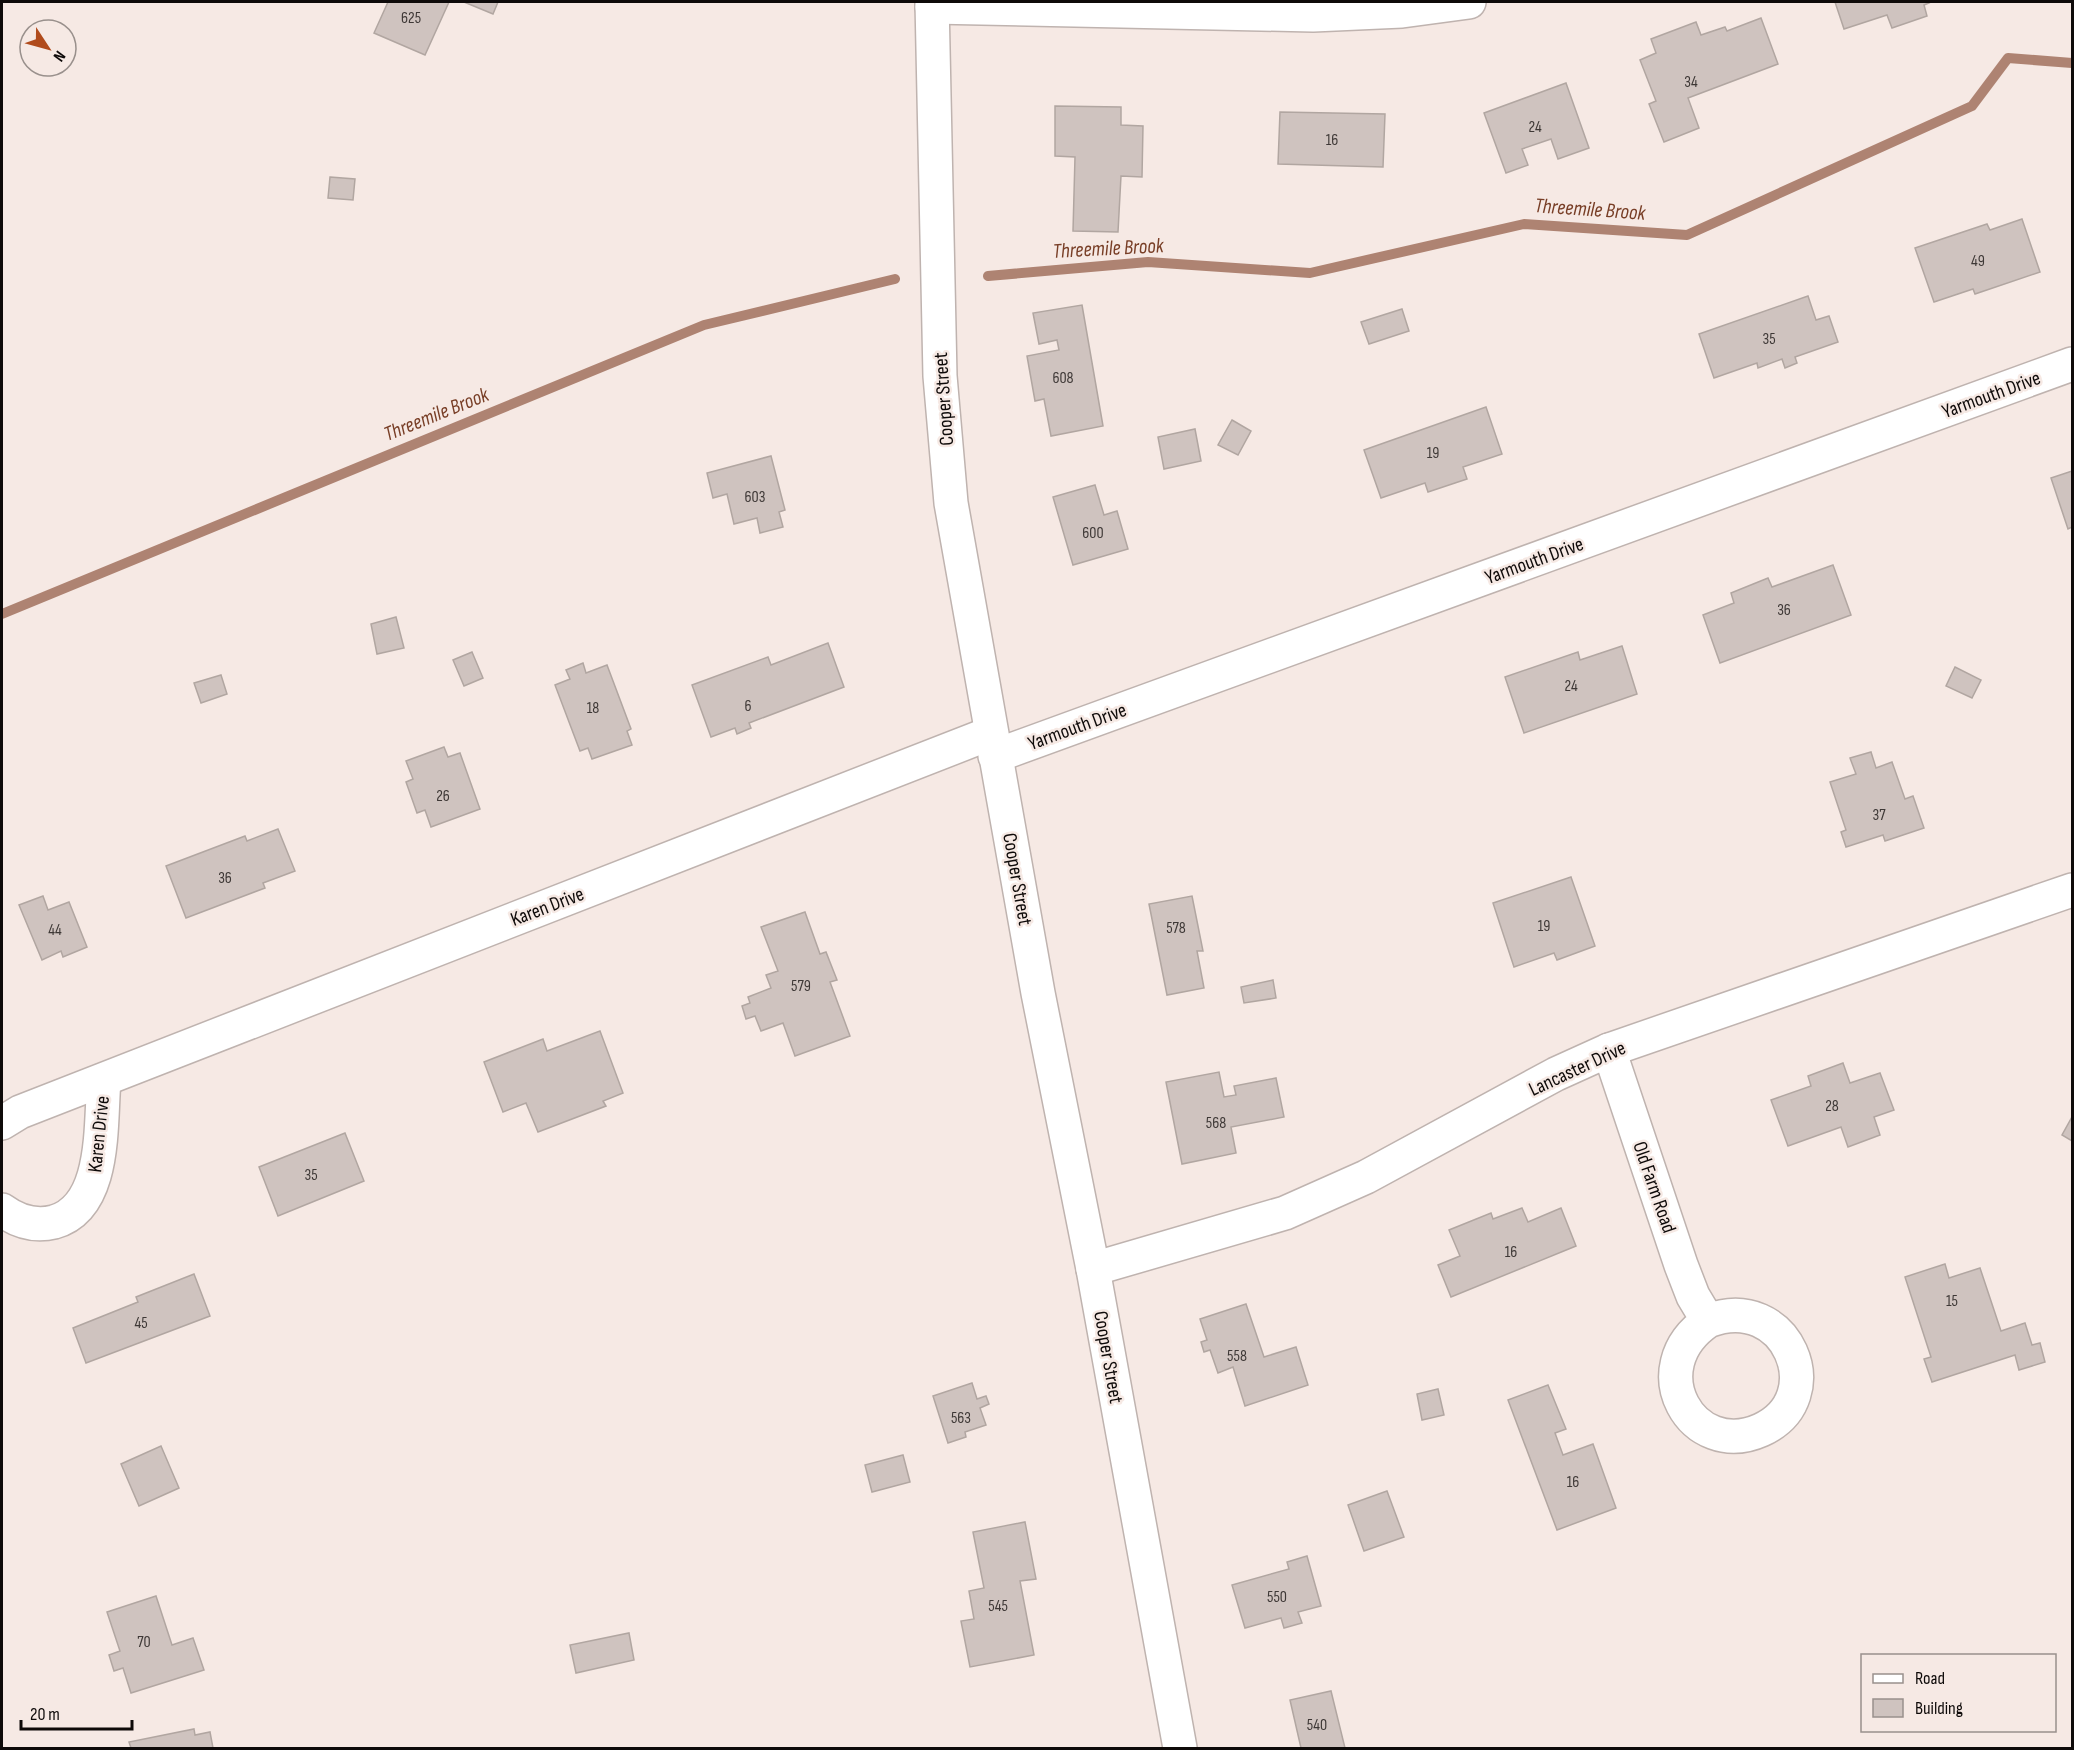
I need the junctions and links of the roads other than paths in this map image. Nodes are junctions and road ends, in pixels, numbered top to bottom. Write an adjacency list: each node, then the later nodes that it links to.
1 (1469, 2): 2 (street)
2 (932, 4): 4 (street, Cooper Street)
3 (2073, 364): 4 (street, Yarmouth Drive)
4 (993, 744): 7 (street, Karen Drive); 10 (street, Cooper Street)
5 (2073, 890): 6 (street, Lancaster Drive)
6 (1609, 1050): 10 (street, Lancaster Drive); 11 (street, Old Farm Road)
7 (104, 1080): 8 (street, Karen Drive); 9 (street, Karen Drive)
8 (2, 1123)
9 (2, 1210)
10 (1093, 1269): 12 (street, Cooper Street)
11 (1708, 1320)
12 (1180, 1749)

